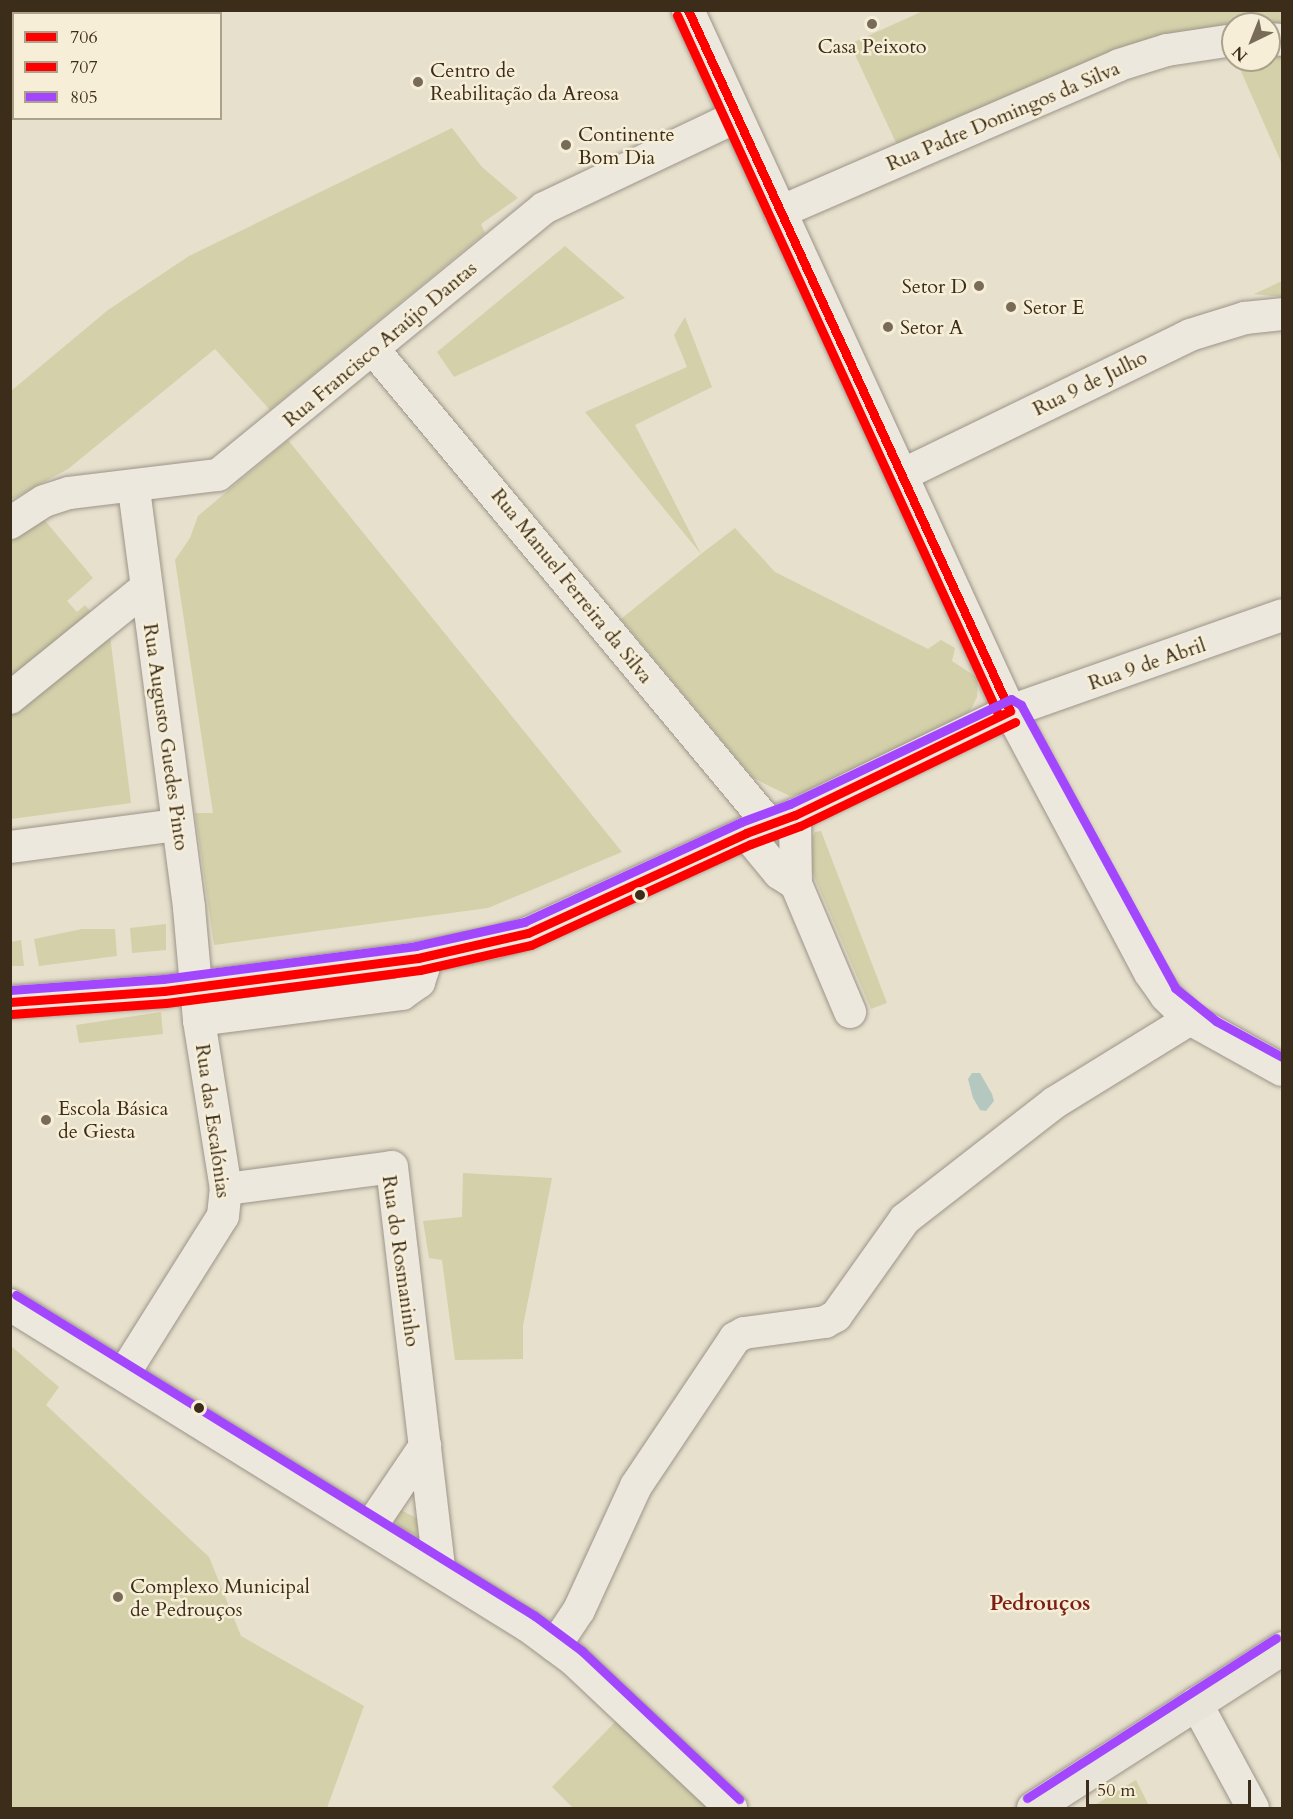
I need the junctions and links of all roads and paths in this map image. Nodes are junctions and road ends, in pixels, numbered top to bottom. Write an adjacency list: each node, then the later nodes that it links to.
1 (688, 10): 3 (street)
2 (1221, 42): 4 (street, Rua Padre Domingos da Silva)
3 (736, 117): 4 (street); 6 (street, Rua Francisco Araújo Dantas)
4 (780, 212): 7 (street)
5 (1282, 314): 7 (street, Rua 9 de Julho)
6 (373, 350): 8 (street, Rua Francisco Araújo Dantas); 14 (street, Rua Manuel Ferreira da Silva)
7 (904, 474): 13 (street)
8 (134, 488): 9 (street, Rua Francisco Araújo Dantas); 10 (street, Rua Augusto Guedes Pinto)
9 (10, 523)
10 (146, 588): 12 (street); 15 (street, Rua Augusto Guedes Pinto)
11 (1282, 615): 13 (street, Rua 9 de Abril)
12 (10, 698)
13 (1010, 711): 14 (street, Rua 9 de Abril); 22 (street)
14 (770, 824): 17 (street, Rua Manuel Ferreira da Silva); 17 (street, Rua Manuel Ferreira da Silva); 18 (street, Rua 9 de Abril)
15 (177, 825): 16 (street); 19 (street, Rua Augusto Guedes Pinto)
16 (10, 848)
17 (796, 884): 21 (street, Rua Manuel Ferreira da Silva)
18 (418, 958): 19 (street, Rua 9 de Abril); 23 (street)
19 (196, 987): 20 (street, Rua 9 de Abril); 23 (street, Rua das Escalónias)
20 (10, 1002)
21 (850, 1012)
22 (1190, 1019): 24 (street); 31 (street)
23 (199, 1020): 25 (street, Rua das Escalónias)
24 (1282, 1070)
25 (226, 1190): 27 (street, Rua das Escalónias); 28 (street, Rua do Rosmaninho)
26 (10, 1305): 27 (street)
27 (125, 1372): 29 (street)
28 (425, 1446): 29 (street); 30 (street, Rua do Rosmaninho)
29 (371, 1526): 30 (street)
30 (439, 1569): 31 (street)
31 (555, 1646): 34 (street)
32 (1282, 1648): 33 (main road)
33 (1196, 1703): 35 (main road); 36 (street)
34 (731, 1809)
35 (1033, 1809)
36 (1253, 1809)

